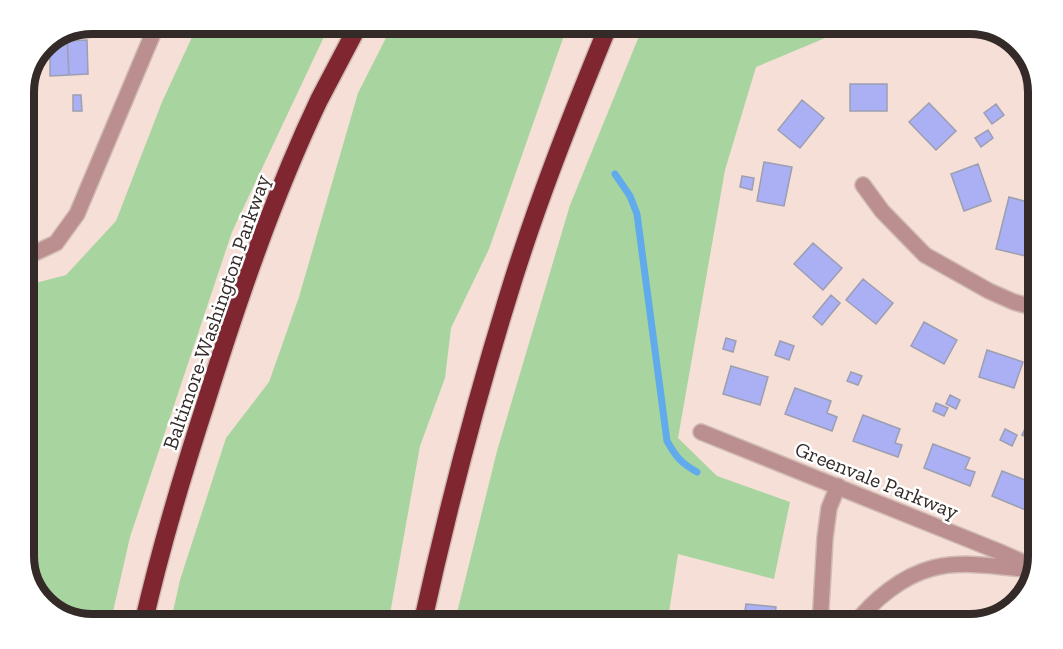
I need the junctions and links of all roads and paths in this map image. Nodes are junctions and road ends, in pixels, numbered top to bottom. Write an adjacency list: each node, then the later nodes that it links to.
1 (153, 34): 5 (street)
2 (354, 34): 11 (highway, Baltimore-Washington Parkway)
3 (605, 34): 12 (highway)
4 (863, 185): 6 (street)
5 (35, 253)
6 (1028, 306)
7 (701, 432): 8 (street, Greenvale Parkway)
8 (838, 486): 9 (street, Greenvale Parkway); 13 (street)
9 (1028, 565)
10 (1027, 568): 14 (street)
11 (146, 614)
12 (424, 614)
13 (821, 614)
14 (864, 614)

